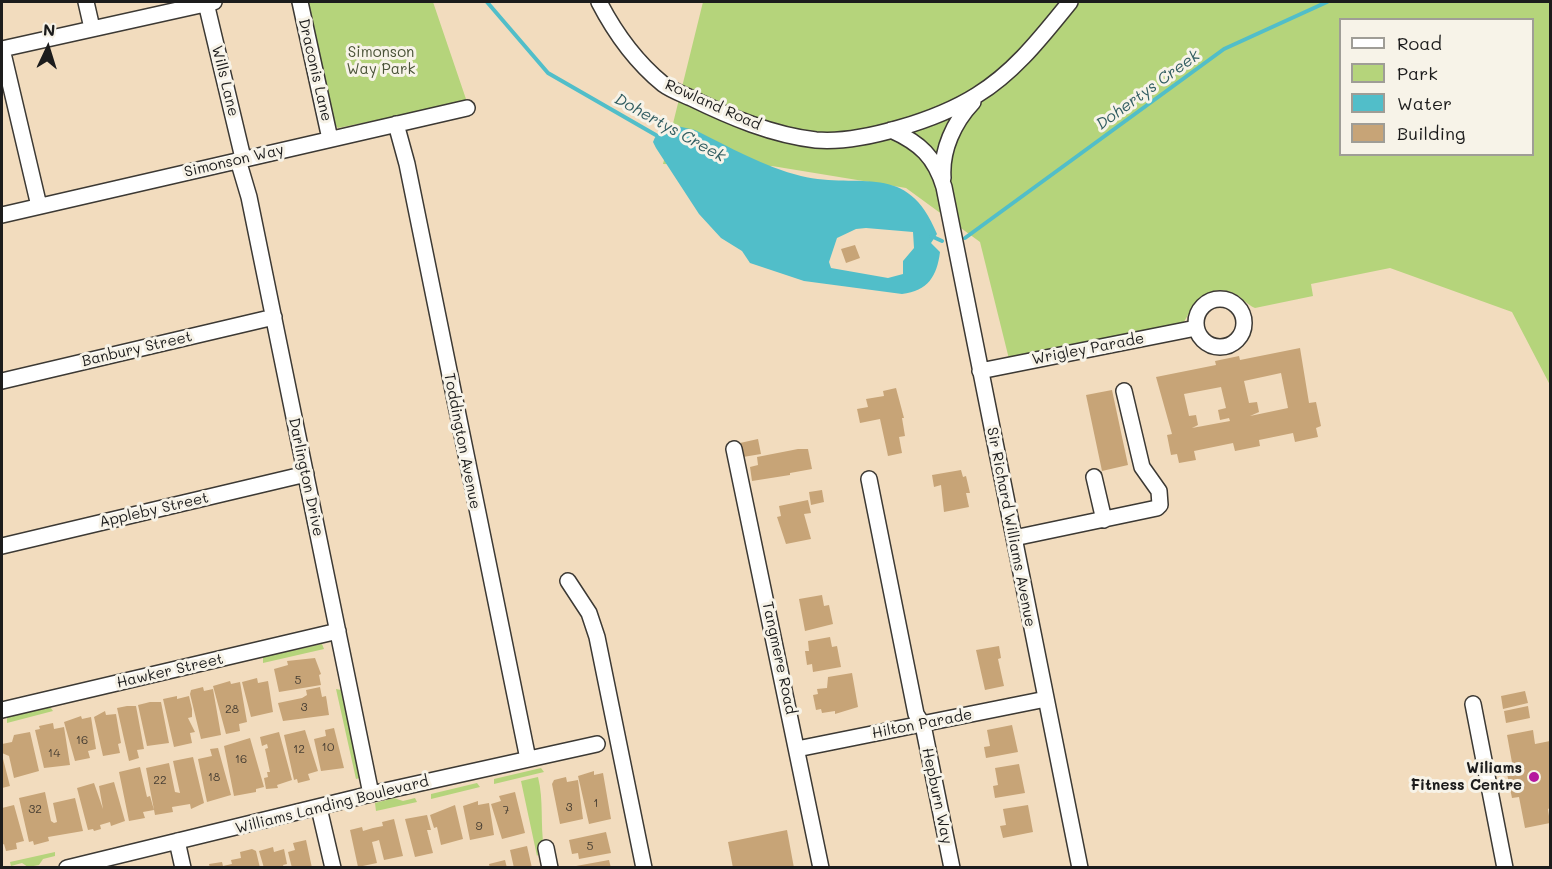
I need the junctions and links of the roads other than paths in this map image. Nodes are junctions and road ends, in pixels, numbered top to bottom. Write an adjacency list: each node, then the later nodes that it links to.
1 (86, 2): 6 (street)
2 (210, 2): 6 (street); 13 (street, Wills Lane)
3 (300, 2): 12 (street, Draconis Lane)
4 (599, 2): 11 (street, Rowland Road)
5 (1070, 2): 8 (street, Rowland Road)
6 (92, 28): 7 (street)
7 (2, 49): 15 (street)
8 (979, 94): 11 (street, Rowland Road); 14 (street)
9 (467, 108): 10 (street, Simonson Way)
10 (396, 124): 12 (street, Simonson Way); 37 (street, Toddington Avenue)
11 (891, 130): 14 (street)
12 (330, 138): 13 (street, Simonson Way)
13 (241, 159): 15 (street, Simonson Way); 17 (street, Darlington Drive)
14 (944, 187): 19 (street, Sir Richard Williams Avenue)
15 (39, 206): 16 (street, Simonson Way)
16 (2, 215)
17 (274, 317): 20 (street, Banbury Street); 23 (street, Darlington Drive)
18 (1196, 327): 19 (street, Wrigley Parade)
19 (980, 371): 27 (street, Sir Richard Williams Avenue)
20 (2, 381)
21 (1124, 391): 26 (street)
22 (734, 450): 36 (street, Tangmere Road)
23 (306, 474): 28 (street, Appleby Street); 30 (street, Darlington Drive)
24 (1094, 477): 26 (street)
25 (869, 478): 34 (street, Hepburn Way)
26 (1104, 520): 27 (street)
27 (1014, 538): 31 (street, Sir Richard Williams Avenue)
28 (2, 546)
29 (568, 581): 46 (street)
30 (338, 632): 33 (street, Hawker Street); 38 (street, Darlington Drive)
31 (1046, 699): 34 (street, Hilton Parade); 49 (street, Sir Richard Williams Avenue)
32 (1473, 704): 50 (street)
33 (2, 710)
34 (923, 724): 36 (street, Hilton Parade); 48 (street, Hepburn Way)
35 (597, 744): 37 (street, Williams Landing Boulevard)
36 (797, 749): 47 (street, Tangmere Road)
37 (528, 759): 38 (street, Williams Landing Boulevard)
38 (371, 794): 39 (street, Williams Landing Boulevard)
39 (319, 808): 40 (street, Williams Landing Boulevard); 44 (street)
40 (177, 841): 42 (street, Williams Landing Boulevard); 43 (street)
41 (546, 848): 45 (street)
42 (67, 867)
43 (183, 867)
44 (333, 867)
45 (550, 867)
46 (644, 867)
47 (821, 867)
48 (952, 867)
49 (1080, 867)
50 (1505, 867)

